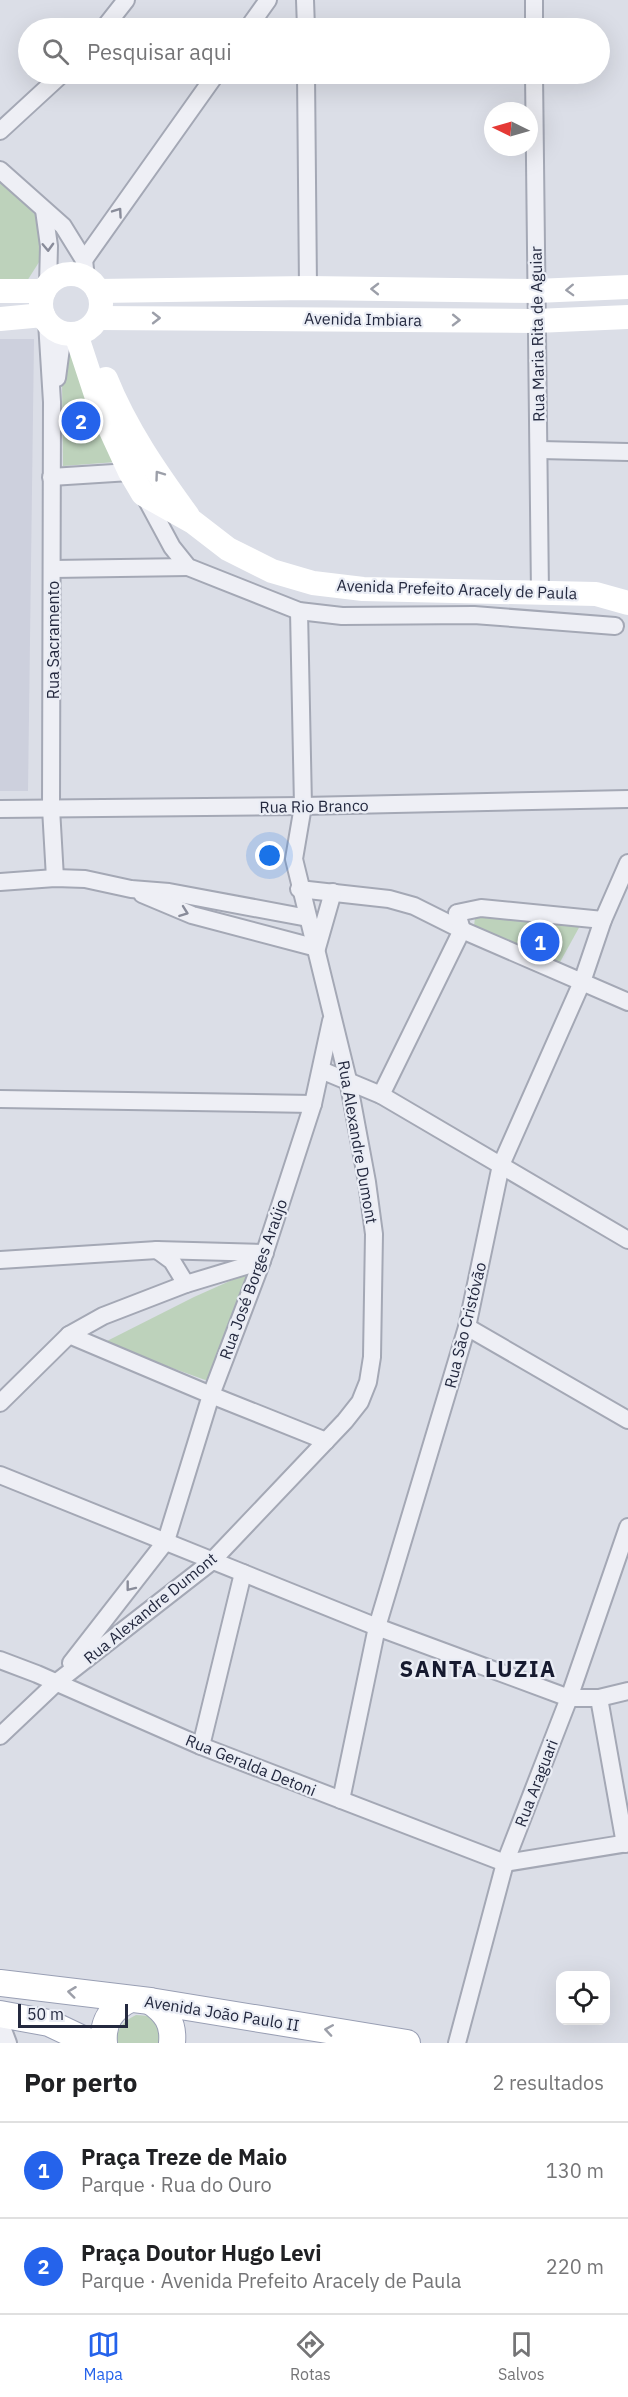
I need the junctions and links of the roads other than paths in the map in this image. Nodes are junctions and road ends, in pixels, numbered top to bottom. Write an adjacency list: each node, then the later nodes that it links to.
1 (126, 0): 5 (street)
2 (268, 0): 6 (street)
3 (305, 0): 7 (street)
4 (534, 0): 8 (street)
5 (112, 18)
6 (255, 18)
7 (306, 18)
8 (534, 18)
9 (51, 84): 13 (street)
10 (210, 84): 16 (street, one-way to 10)
11 (306, 84): 18 (street)
12 (534, 84): 20 (street, Rua Maria Rita de Aguiar)
13 (0, 131)
14 (0, 170): 15 (street)
15 (44, 210): 16 (street); 21 (street, Rua Sacramento, one-way to 21)
16 (90, 276): 18 (main road, Avenida Imbiara); 21 (main road, Avenida Prefeito Aracely de Paula); 21 (main road, Avenida Imbiara)
17 (628, 287): 20 (main road, Avenida Imbiara, one-way to 20)
18 (308, 288): 20 (main road, Avenida Imbiara, one-way to 18)
19 (0, 291): 21 (main road, Avenida Imbiara)
20 (536, 291): 24 (street, Rua Maria Rita de Aguiar)
21 (63, 316): 23 (main road, Avenida Imbiara); 24 (main road, Avenida Imbiara, one-way to 24); 25 (main road, Avenida Prefeito Aracely de Paula); 29 (street, Rua Sacramento)
22 (628, 317): 24 (main road, Avenida Imbiara)
23 (0, 319)
24 (536, 321): 26 (street, Rua Maria Rita de Aguiar)
25 (107, 404): 28 (main road, Avenida Prefeito Aracely de Paula); 31 (main road, Avenida Prefeito Aracely de Paula, one-way to 25)
26 (540, 450): 27 (street); 34 (street, Rua Maria Rita de Aguiar)
27 (628, 452)
28 (130, 472): 29 (street); 30 (main road, Avenida Prefeito Aracely de Paula)
29 (51, 477): 33 (street, Rua Sacramento)
30 (143, 495): 31 (main road, Avenida Prefeito Aracely de Paula); 32 (street, Avenida Prefeito Aracely de Paula)
31 (193, 522): 34 (main road, Avenida Prefeito Aracely de Paula)
32 (188, 567): 33 (street); 36 (street, Avenida Prefeito Aracely de Paula)
33 (53, 569): 40 (street, Rua Sacramento)
34 (540, 594): 35 (main road, Avenida Prefeito Aracely de Paula)
35 (628, 603)
36 (299, 611): 37 (street, Avenida Prefeito Aracely de Paula); 39 (street, Rua Alexandre Dumont)
37 (615, 626)
38 (628, 798): 39 (street, Rua Rio Branco)
39 (303, 806): 40 (street, Rua Rio Branco); 46 (street, Rua Alexandre Dumont)
40 (51, 808): 41 (street, Rua Rio Branco); 43 (street, Rua Sacramento)
41 (0, 809)
42 (628, 862): 49 (street, Rua São Cristóvão)
43 (55, 878): 44 (street); 45 (street)
44 (0, 882)
45 (131, 889): 48 (street); 51 (street, one-way to 51)
46 (299, 889): 47 (street); 48 (street, Rua Alexandre Dumont)
47 (333, 892): 50 (street); 51 (street)
48 (308, 918): 51 (street, Rua Alexandre Dumont)
49 (603, 920): 50 (street); 52 (street, Rua São Cristóvão)
50 (462, 930): 52 (street); 57 (street)
51 (317, 948): 54 (street, Rua Alexandre Dumont)
52 (582, 982): 53 (street); 60 (street, Rua São Cristóvão)
53 (628, 1002)
54 (332, 1015): 55 (street, Rua José Borges Araújo); 56 (street, Rua Alexandre Dumont)
55 (321, 1070): 56 (street); 59 (street, Rua José Borges Araújo)
56 (348, 1080): 57 (street); 71 (street, Rua Alexandre Dumont)
57 (381, 1095): 60 (street)
58 (0, 1099): 59 (street)
59 (313, 1104): 63 (street, Rua José Borges Araújo)
60 (501, 1165): 61 (street); 66 (street, Rua São Cristóvão)
61 (628, 1240)
62 (156, 1250): 63 (street); 64 (street); 65 (street)
63 (264, 1257): 65 (street); 68 (street, Rua José Borges Araújo)
64 (0, 1260)
65 (186, 1284): 67 (street)
66 (467, 1327): 70 (street); 77 (street, Rua São Cristóvão)
67 (69, 1335): 68 (street); 69 (street)
68 (211, 1395): 71 (street); 74 (street, Rua José Borges Araújo)
69 (0, 1403)
70 (628, 1420)
71 (326, 1441): 75 (street, Rua Alexandre Dumont)
72 (0, 1475): 74 (street)
73 (628, 1527): 81 (street, Rua Araguari)
74 (166, 1541): 75 (street); 79 (street, one-way to 79)
75 (211, 1562): 76 (street); 79 (street, Rua Alexandre Dumont)
76 (243, 1574): 77 (street); 84 (street)
77 (377, 1627): 81 (street); 85 (street, Rua São Cristóvão)
78 (0, 1660): 79 (street, Rua Geralda Detoni)
79 (57, 1682): 83 (street, Rua Alexandre Dumont); 84 (street, Rua Geralda Detoni)
80 (628, 1691): 82 (street)
81 (569, 1698): 82 (street); 87 (street, Rua Araguari)
82 (599, 1698): 86 (street)
83 (0, 1736)
84 (201, 1746): 85 (street, Rua Geralda Detoni)
85 (341, 1800): 87 (street, Rua Geralda Detoni)
86 (627, 1843): 87 (street)
87 (505, 1863): 97 (street, Rua Araguari)
88 (0, 1983): 89 (main road, Avenida João Paulo II, one-way to 88)
89 (140, 2000): 94 (main road); 95 (main road); 96 (main road, Avenida João Paulo II, one-way to 89)
90 (0, 2014): 93 (main road)
91 (0, 2022): 92 (street)
92 (8, 2043)
93 (92, 2043)
94 (104, 2043)
95 (172, 2043)
96 (407, 2043)
97 (457, 2043)

